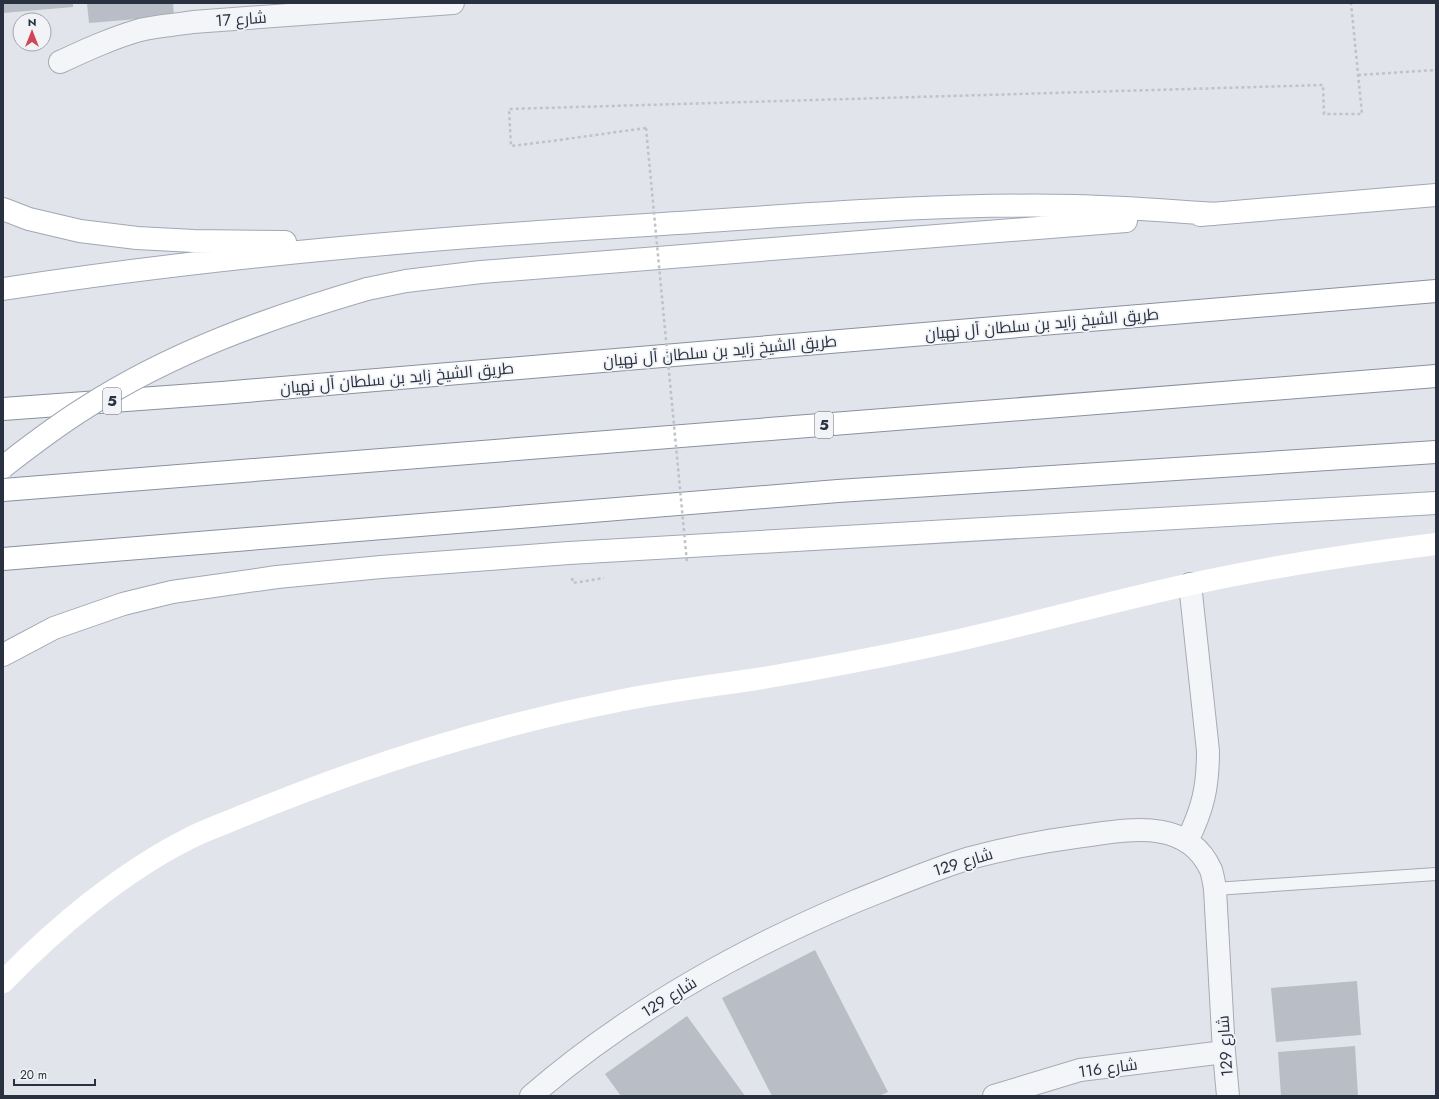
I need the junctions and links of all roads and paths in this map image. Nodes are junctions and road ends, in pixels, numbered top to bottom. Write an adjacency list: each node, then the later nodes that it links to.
1 (453, 3): 3 (street, شارع 17)
2 (1351, 3): 5 (path)
3 (60, 62)
4 (1436, 70): 5 (path)
5 (1358, 75): 20 (path, bridge)
6 (1436, 196): 8 (main road)
7 (3, 209): 9 (main road)
8 (1215, 214): 9 (main road); 15 (main road, bridge)
9 (394, 243): 10 (main road)
10 (3, 289)
11 (1436, 291): 13 (main road, طريق الشيخ زايد بن سلطان آل نهيان / 5)
12 (1436, 376): 16 (main road, 5)
13 (3, 409)
14 (1436, 452): 19 (main road)
15 (3, 467)
16 (3, 490)
17 (1436, 503): 22 (main road)
18 (1436, 544): 21 (main road)
19 (3, 559)
20 (687, 563)
21 (1190, 584): 23 (street); 26 (main road)
22 (3, 654)
23 (1187, 841): 25 (street, شارع 129); 28 (street, شارع 129)
24 (1436, 874): 25 (lane)
25 (1215, 889): 27 (street, شارع 129)
26 (3, 982)
27 (1224, 1052): 29 (street, شارع 116); 30 (street, شارع 129)
28 (531, 1096)
29 (994, 1096)
30 (1228, 1096)

